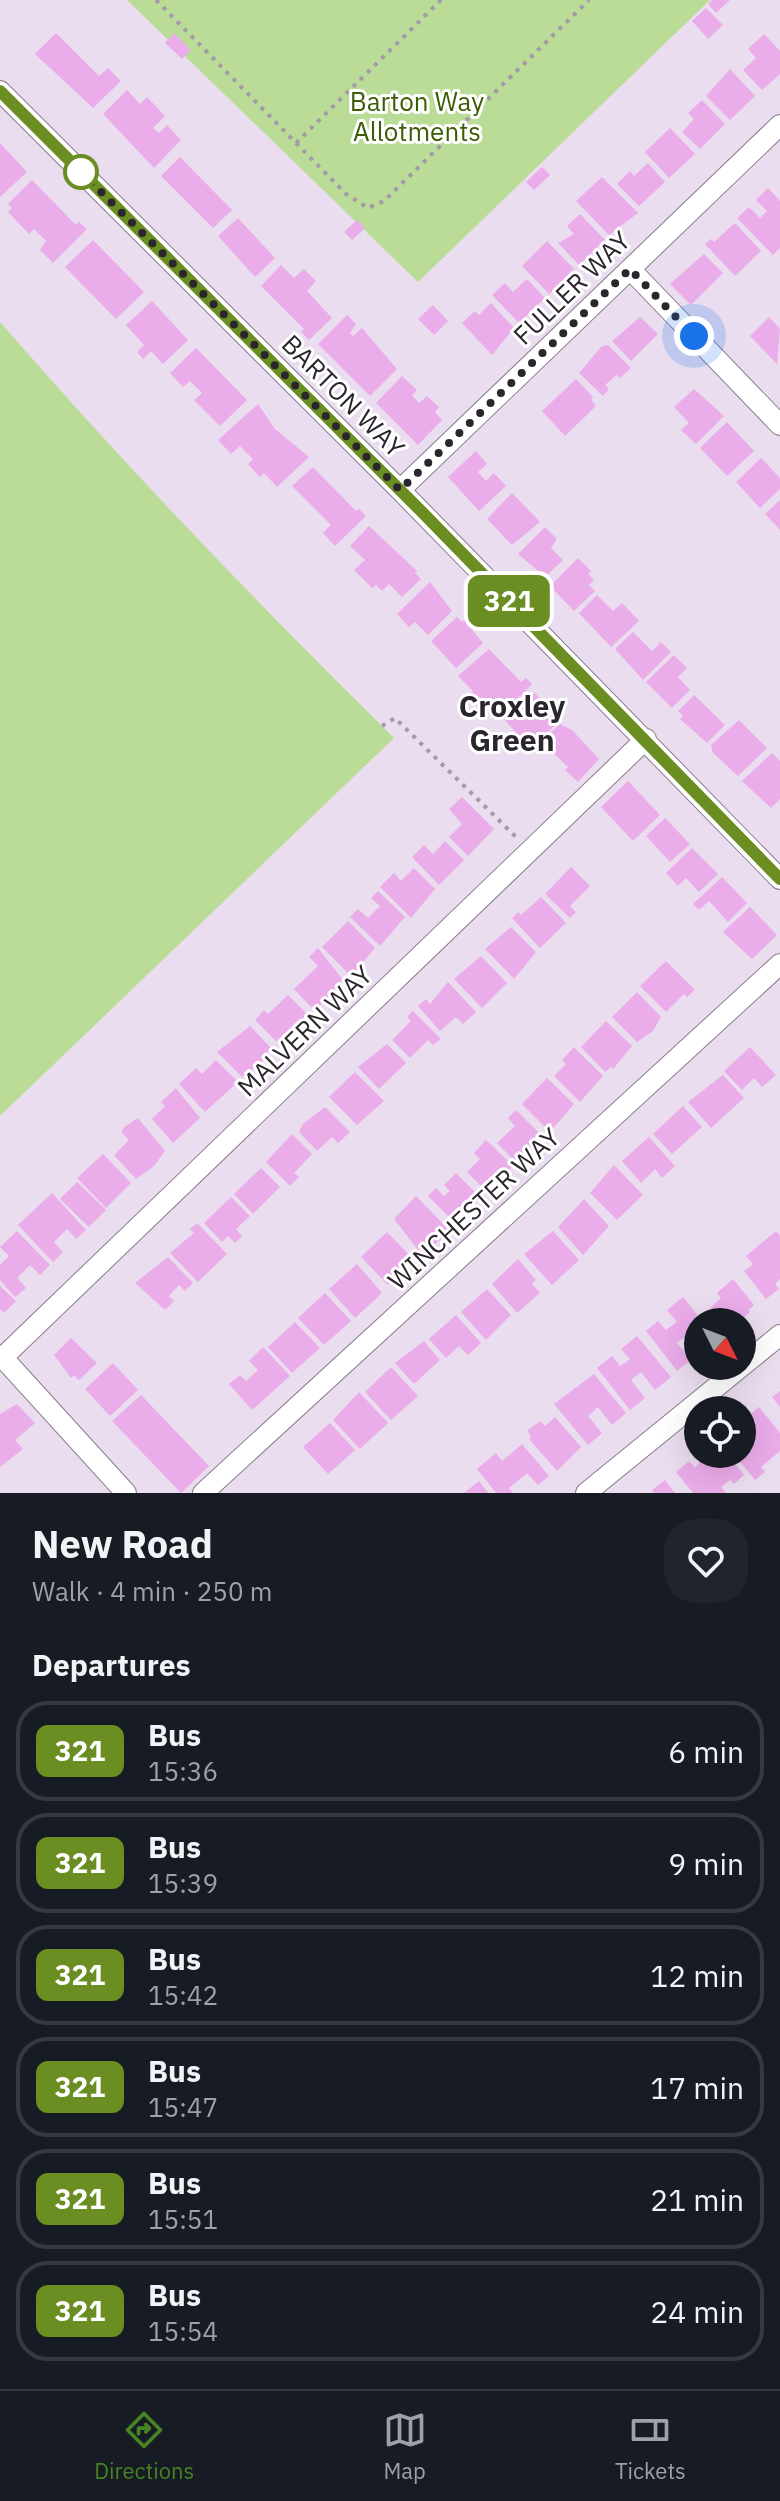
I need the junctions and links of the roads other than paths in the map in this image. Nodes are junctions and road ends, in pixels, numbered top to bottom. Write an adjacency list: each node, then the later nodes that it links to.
1 (0, 91): 5 (street, BARTON WAY)
2 (780, 125): 3 (street, FULLER WAY)
3 (630, 269): 4 (street); 5 (street, FULLER WAY)
4 (780, 425)
5 (400, 490): 6 (street, BARTON WAY)
6 (646, 739): 7 (street, BARTON WAY); 11 (street, MALVERN WAY)
7 (780, 879)
8 (780, 964): 14 (street, WINCHESTER WAY)
9 (780, 1335): 10 (street)
10 (756, 1355)
11 (2, 1359): 13 (street)
12 (725, 1380): 15 (street)
13 (126, 1493)
14 (203, 1493)
15 (586, 1493)

